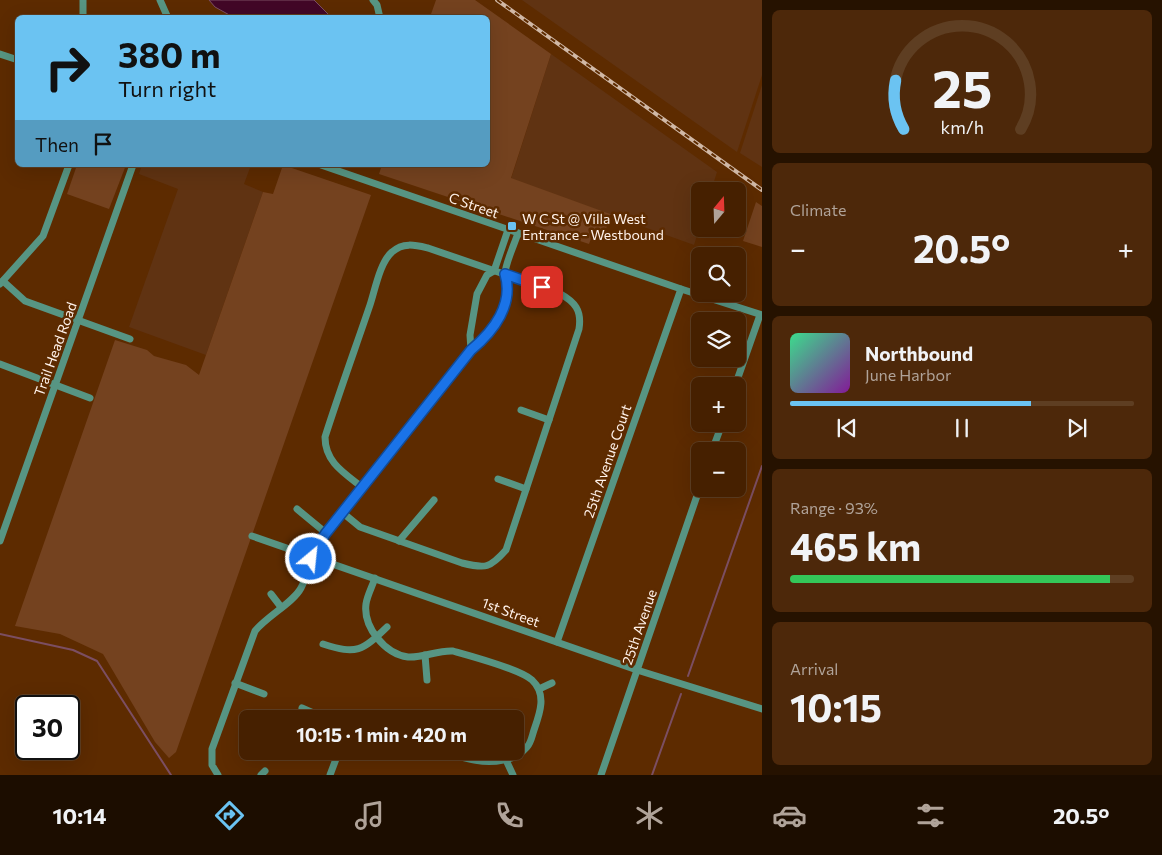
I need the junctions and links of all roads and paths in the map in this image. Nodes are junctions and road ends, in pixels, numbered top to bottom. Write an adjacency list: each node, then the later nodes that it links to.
1 (82, 0): 4 (street)
2 (160, 0): 5 (street)
3 (375, 2): 6 (street)
4 (83, 15)
5 (167, 15)
6 (379, 15)
7 (0, 54): 8 (street)
8 (15, 59)
9 (68, 167): 16 (street)
10 (132, 167): 19 (street, Trail Head Road)
11 (327, 167): 12 (street, C Street)
12 (508, 230): 13 (street, C Street); 14 (street)
13 (518, 233): 15 (street); 17 (street, C Street)
14 (494, 270): 15 (street); 21 (street); 29 (street)
15 (505, 274): 21 (street); 27 (street)
16 (2, 282): 19 (street)
17 (681, 289): 18 (street, C Street); 45 (street, 25th Avenue Court)
18 (761, 315): 23 (street)
19 (78, 321): 20 (street); 24 (street, Trail Head Road)
20 (130, 338)
21 (471, 350): 29 (street)
22 (0, 364): 24 (street)
23 (738, 377)
24 (56, 384): 25 (street); 37 (street, Trail Head Road)
25 (90, 398)
26 (521, 410): 27 (street)
27 (549, 420): 30 (street)
28 (498, 479): 30 (street)
29 (362, 487): 34 (street)
30 (526, 489): 38 (street)
31 (697, 497): 48 (street, 25th Avenue)
32 (434, 500): 38 (street)
33 (297, 509): 35 (street)
34 (343, 513): 35 (street); 38 (street)
35 (326, 533): 39 (street)
36 (252, 536): 39 (street, 1st Street)
37 (0, 541)
38 (399, 542)
39 (312, 557): 40 (street, 1st Street); 42 (street)
40 (374, 578): 44 (street); 45 (street, 1st Street)
41 (271, 594): 42 (street)
42 (281, 607): 50 (street)
43 (387, 627): 44 (street)
44 (378, 636): 46 (street); 47 (street)
45 (557, 642): 48 (street, 1st Street)
46 (323, 644)
47 (425, 655): 49 (street); 52 (street)
48 (637, 670): 55 (street, 1st Street); 64 (street, 25th Avenue)
49 (427, 680)
50 (235, 683): 53 (street); 61 (street)
51 (552, 683): 52 (street)
52 (539, 689): 57 (street)
53 (264, 694)
54 (302, 708): 56 (street)
55 (762, 709)
56 (307, 710)
57 (524, 750)
58 (336, 760): 62 (street)
59 (475, 760): 60 (street)
60 (506, 760): 63 (street)
61 (218, 775)
62 (330, 775)
63 (513, 775)
64 (601, 775)

